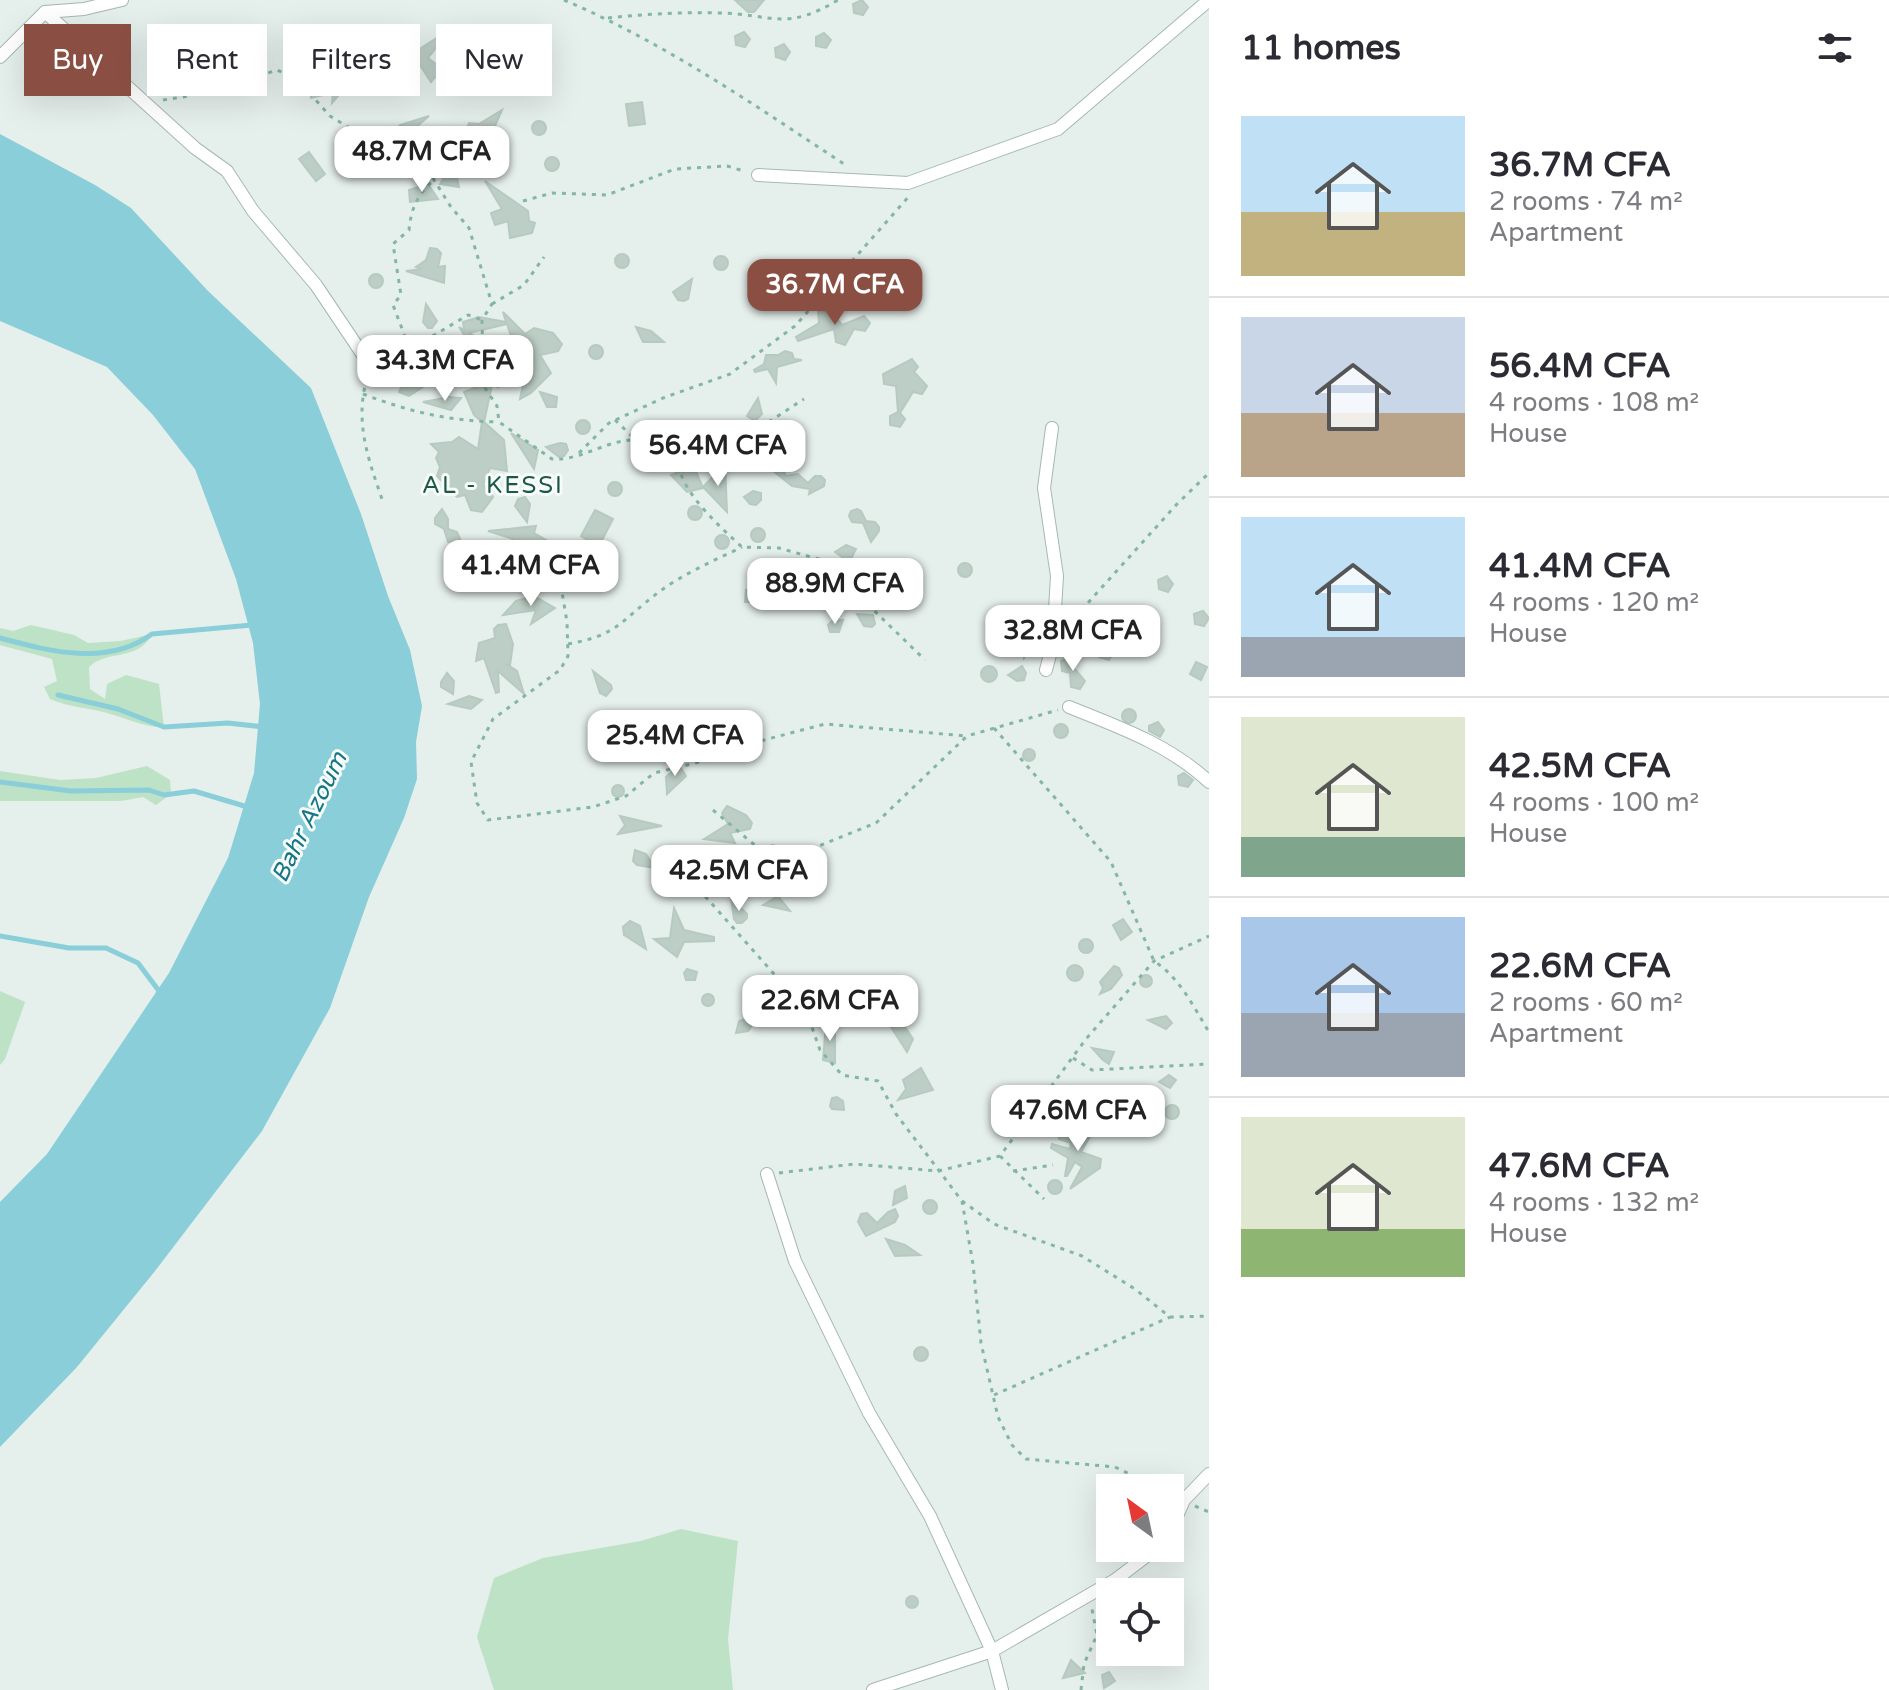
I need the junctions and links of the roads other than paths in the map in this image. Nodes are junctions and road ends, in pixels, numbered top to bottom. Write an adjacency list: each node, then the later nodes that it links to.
1 (122, 0): 3 (street)
2 (1209, 0): 5 (street)
3 (45, 12): 4 (street); 6 (street)
4 (0, 57)
5 (758, 175)
6 (371, 367)
7 (1052, 428): 8 (street)
8 (1046, 670)
9 (1069, 707): 10 (street)
10 (1209, 782)
11 (767, 1174): 15 (street)
12 (1209, 1474): 13 (street)
13 (1184, 1500)
14 (1139, 1562): 15 (street)
15 (992, 1651): 16 (street); 17 (street)
16 (873, 1690)
17 (1002, 1690)

